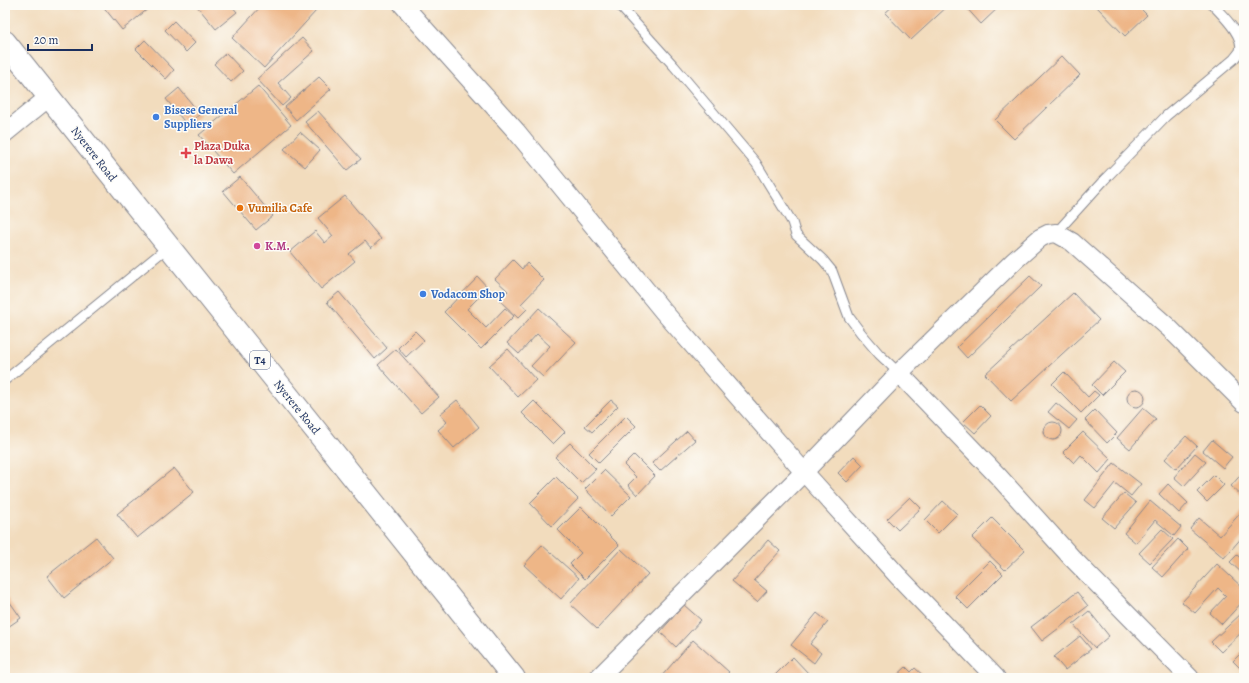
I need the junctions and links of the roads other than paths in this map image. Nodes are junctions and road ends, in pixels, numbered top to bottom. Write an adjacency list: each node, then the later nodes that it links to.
1 (404, 5): 12 (street)
2 (619, 5): 9 (lane)
3 (1213, 5): 7 (lane)
4 (5, 42): 5 (highway, Nyerere Road / T4)
5 (49, 97): 6 (street); 8 (highway, Nyerere Road / T4)
6 (5, 134)
7 (1056, 233): 9 (street); 11 (street)
8 (168, 247): 10 (lane); 13 (highway, Nyerere Road / T4)
9 (899, 373): 12 (street); 16 (street)
10 (5, 380)
11 (1244, 403)
12 (804, 472): 14 (street); 15 (street)
13 (514, 678)
14 (598, 678)
15 (996, 678)
16 (1190, 678)

